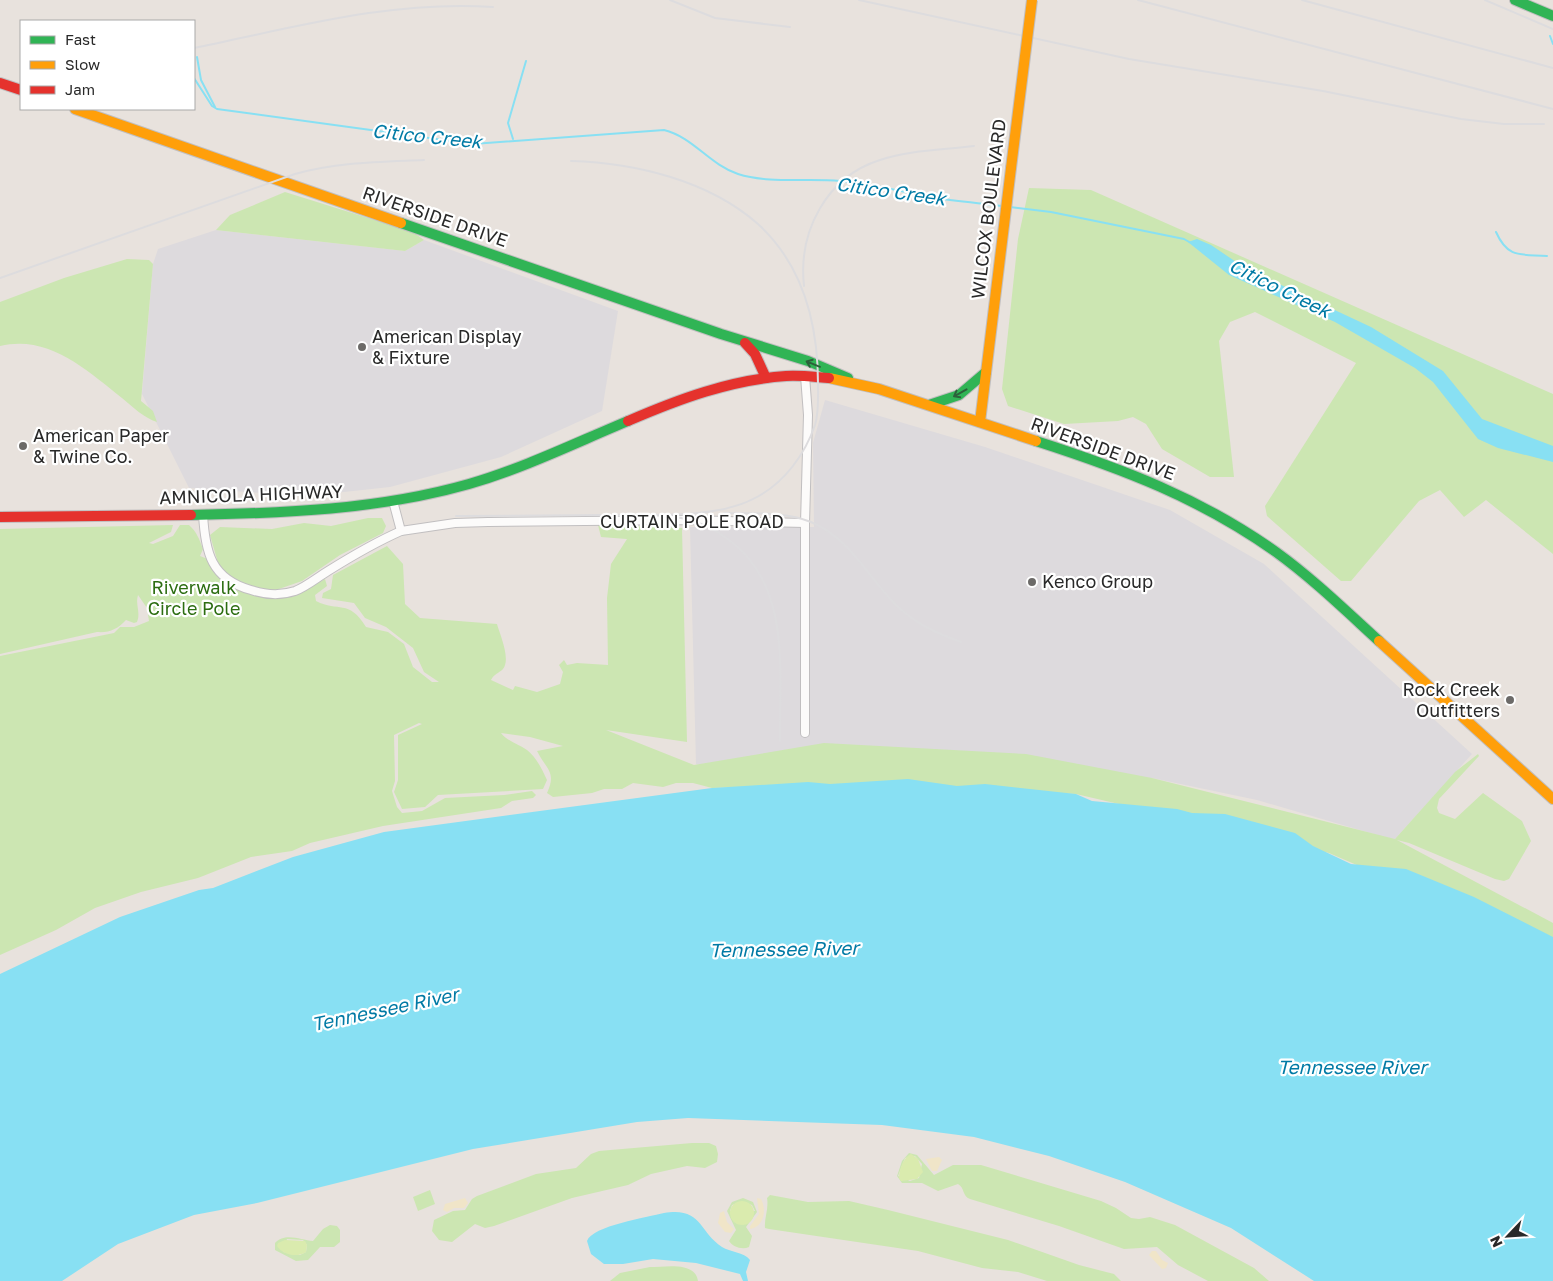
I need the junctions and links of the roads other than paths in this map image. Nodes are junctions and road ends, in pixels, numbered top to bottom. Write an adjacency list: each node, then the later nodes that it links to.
1 (1032, 0): 8 (main road, WILCOX BOULEVARD, bridge)
2 (1515, 0): 3 (main road)
3 (1553, 16)
4 (1, 86): 5 (main road)
5 (20, 90)
6 (78, 110): 7 (main road, RIVERSIDE DRIVE)
7 (742, 340): 11 (main road); 12 (main road, RIVERSIDE DRIVE, one-way to 7)
8 (986, 372): 13 (main road, one-way to 13); 14 (main road, WILCOX BOULEVARD)
9 (805, 376): 10 (main road, RIVERSIDE DRIVE); 12 (main road, RIVERSIDE DRIVE); 18 (street)
10 (781, 377): 11 (main road, AMNICOLA HIGHWAY)
11 (766, 378): 15 (main road, AMNICOLA HIGHWAY)
12 (858, 382): 13 (main road, RIVERSIDE DRIVE)
13 (929, 405): 14 (main road, RIVERSIDE DRIVE)
14 (980, 422): 21 (main road, RIVERSIDE DRIVE)
15 (393, 501): 16 (main road, AMNICOLA HIGHWAY); 19 (street)
16 (203, 514): 17 (main road, AMNICOLA HIGHWAY); 19 (street, CURTAIN POLE ROAD)
17 (0, 517)
18 (805, 523): 19 (street, CURTAIN POLE ROAD); 20 (street, CURTAIN POLE ROAD)
19 (401, 531)
20 (804, 733)
21 (1553, 799)

